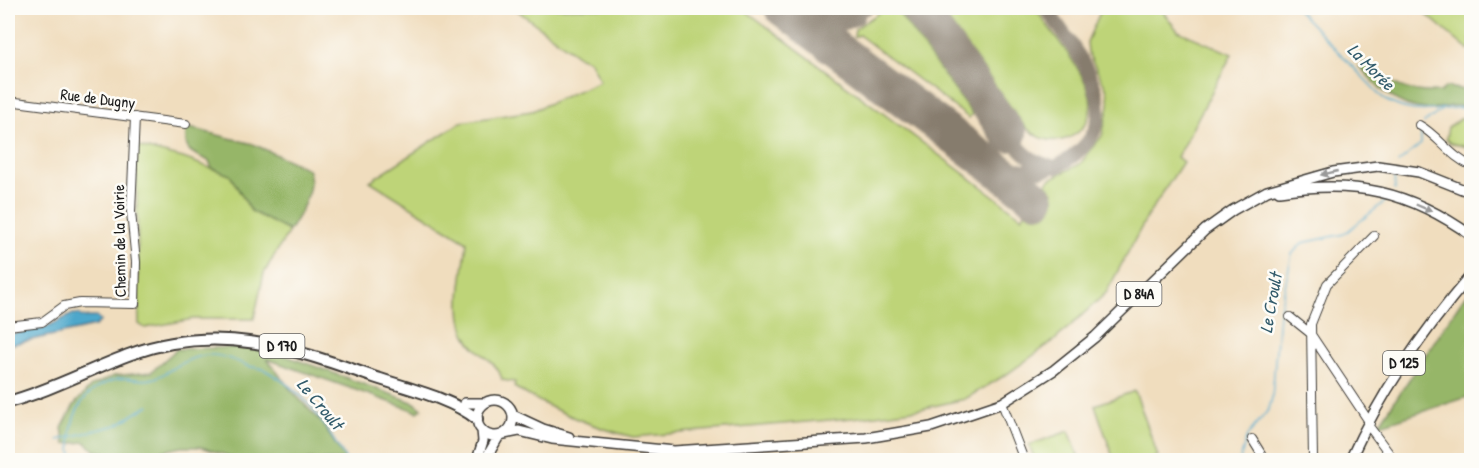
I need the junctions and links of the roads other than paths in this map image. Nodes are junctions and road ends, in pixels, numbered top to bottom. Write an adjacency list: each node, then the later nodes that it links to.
1 (8, 101): 2 (street, Rue de Dugny)
2 (135, 117): 3 (street, Rue de Dugny); 13 (street, Chemin de la Voirie)
3 (186, 124)
4 (1422, 127): 5 (street)
5 (1472, 166)
6 (1472, 193): 7 (main road, D 84A, one-way to 7)
7 (1253, 198): 9 (main road, D 84A, one-way to 9); 15 (main road, D 84A)
8 (1374, 236): 14 (street)
9 (1472, 236)
10 (1472, 274): 24 (main road, D 125)
11 (1472, 280): 24 (main road, D 125)
12 (1290, 317): 14 (street)
13 (8, 326)
14 (1310, 333): 24 (street); 34 (street)
15 (1024, 389): 20 (main road, D 84A); 21 (main road, D 84A)
16 (8, 396): 18 (highway, D 170)
17 (8, 402): 23 (highway, D 170)
18 (465, 403): 19 (main road, D 170)
19 (484, 403): 22 (main road); 23 (main road)
20 (1002, 403): 21 (main road, D 84A); 32 (street)
21 (979, 411): 28 (main road, D 84A)
22 (513, 415): 26 (main road); 28 (main road, D 84A)
23 (477, 419): 25 (main road)
24 (1370, 425): 29 (main road, D 125); 35 (street)
25 (482, 430): 26 (main road); 30 (main road)
26 (502, 435): 28 (main road, D 84A); 31 (main road)
27 (1252, 439): 33 (street)
28 (595, 444)
29 (1354, 459)
30 (477, 460)
31 (484, 460)
32 (1024, 460)
33 (1265, 460)
34 (1313, 460)
35 (1394, 460)

